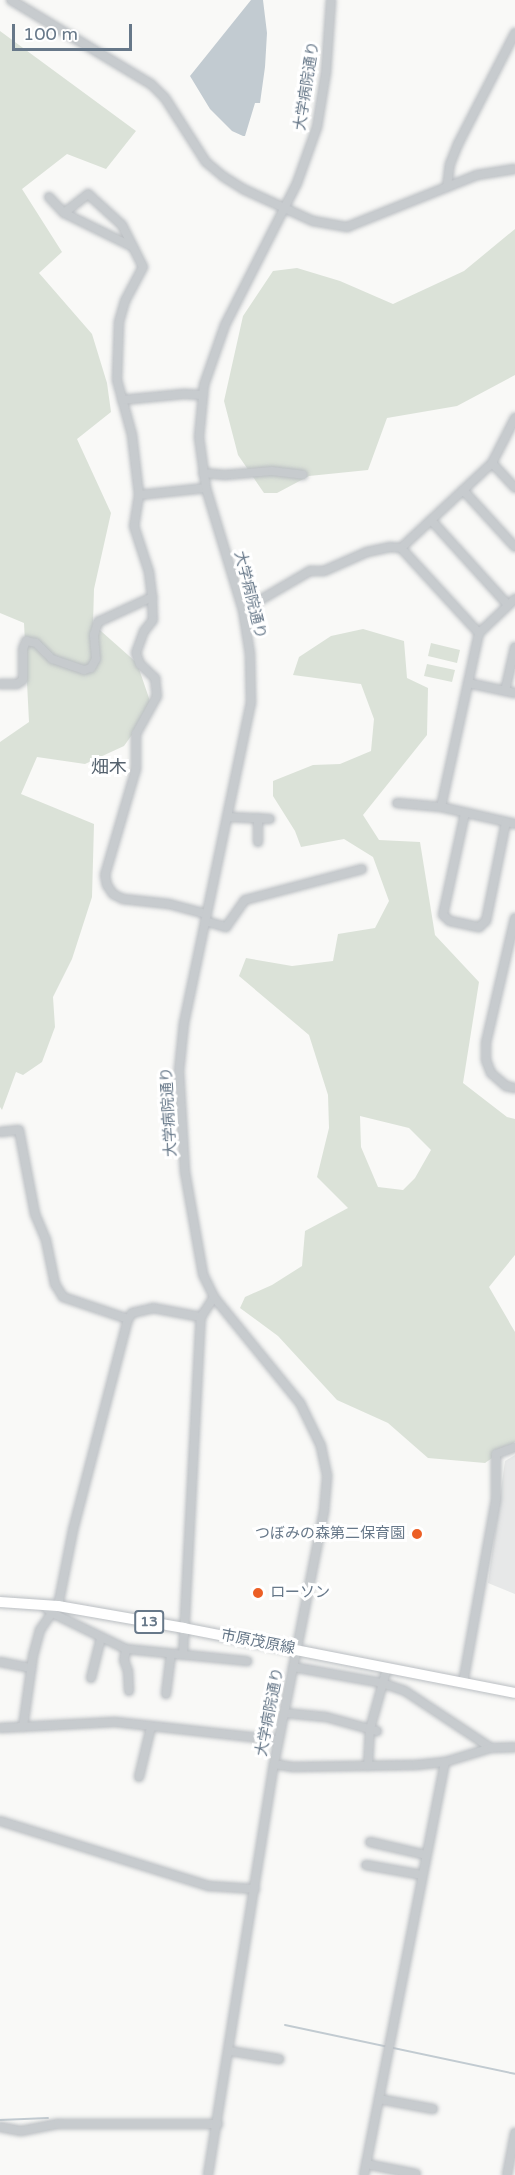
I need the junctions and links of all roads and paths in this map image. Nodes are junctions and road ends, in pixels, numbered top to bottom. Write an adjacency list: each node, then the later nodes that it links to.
1 (11, 0): 7 (street)
2 (331, 0): 7 (street, 大学病院通り)
3 (515, 33): 5 (street)
4 (515, 169): 5 (street)
5 (447, 187): 7 (street)
6 (49, 197): 8 (street)
7 (285, 208): 10 (street, 大学病院通り)
8 (64, 213): 9 (street); 9 (street)
9 (133, 247): 11 (street)
10 (203, 395): 11 (street); 15 (street, 大学病院通り)
11 (122, 400): 20 (street)
12 (515, 418): 13 (street)
13 (512, 432): 14 (street)
14 (492, 463): 18 (street); 19 (street)
15 (203, 473): 16 (street); 17 (street, 大学病院通り)
16 (303, 475)
17 (206, 488): 20 (street); 26 (street, 大学病院通り)
18 (515, 488)
19 (463, 490): 21 (street); 22 (street)
20 (139, 495): 24 (street)
21 (430, 520): 23 (street); 25 (street)
22 (515, 547)
23 (401, 548): 26 (street); 27 (street)
24 (152, 597): 30 (street); 41 (street)
25 (512, 602): 27 (street)
26 (243, 610): 35 (street, 大学病院通り)
27 (479, 633): 29 (street)
28 (514, 652): 31 (street)
29 (468, 683): 31 (street); 33 (street)
30 (0, 684)
31 (510, 692)
32 (397, 802): 33 (street)
33 (441, 807): 34 (street)
34 (465, 813): 38 (street); 38 (street)
35 (228, 817): 36 (street); 41 (street, 大学病院通り)
36 (258, 818): 37 (street); 39 (street)
37 (270, 819)
38 (511, 823)
39 (258, 842)
40 (362, 868): 41 (street)
41 (206, 917): 46 (street, 大学病院通り)
42 (515, 918): 43 (street)
43 (511, 957): 44 (street)
44 (515, 1088)
45 (0, 1132): 48 (street)
46 (214, 1296): 47 (street); 55 (street, 大学病院通り)
47 (201, 1317): 48 (street); 52 (street)
48 (128, 1319): 51 (street)
49 (515, 1447): 65 (street)
50 (0, 1602): 51 (main road, 市原茂原線 / 13)
51 (55, 1610): 52 (main road, 市原茂原線 / 13); 53 (street); 61 (street)
52 (184, 1628): 55 (main road, 市原茂原線 / 13); 57 (street)
53 (101, 1638): 54 (street); 63 (street)
54 (126, 1648): 56 (street); 66 (street)
55 (296, 1650): 60 (street, 大学病院通り); 62 (main road, 市原茂原線 / 13)
56 (171, 1654): 57 (street); 68 (street)
57 (183, 1655): 58 (street)
58 (247, 1661)
59 (0, 1662): 61 (street)
60 (293, 1667): 64 (street); 69 (street, 大学病院通り)
61 (31, 1668): 70 (street)
62 (387, 1668): 64 (street); 65 (main road, 市原茂原線 / 13)
63 (91, 1678)
64 (382, 1683): 73 (street); 76 (street)
65 (463, 1683): 67 (main road, 市原茂原線 / 13)
66 (129, 1691)
67 (515, 1693)
68 (166, 1694)
69 (284, 1713): 73 (street); 74 (street, 大学病院通り)
70 (23, 1727): 71 (street); 72 (street)
71 (151, 1727): 74 (street); 80 (street)
72 (0, 1728)
73 (374, 1730): 79 (street)
74 (278, 1740): 78 (street, 大学病院通り)
75 (515, 1747): 76 (street)
76 (491, 1748): 77 (street)
77 (445, 1762): 79 (street); 83 (street)
78 (274, 1764): 79 (street); 86 (street, 大学病院通り)
79 (368, 1766)
80 (139, 1776)
81 (0, 1821): 86 (street)
82 (370, 1842): 83 (street)
83 (426, 1855): 85 (street)
84 (366, 1865): 85 (street)
85 (422, 1875): 89 (street)
86 (255, 1889): 87 (street, 大学病院通り)
87 (230, 2051): 88 (street); 91 (street, 大学病院通り)
88 (279, 2060)
89 (379, 2099): 90 (street); 94 (street)
90 (434, 2109)
91 (218, 2124): 92 (street); 96 (street, 大学病院通り)
92 (0, 2127)
93 (515, 2133): 98 (street)
94 (366, 2164): 95 (street); 97 (street)
95 (416, 2174)
96 (208, 2175)
97 (364, 2175)
98 (507, 2175)

